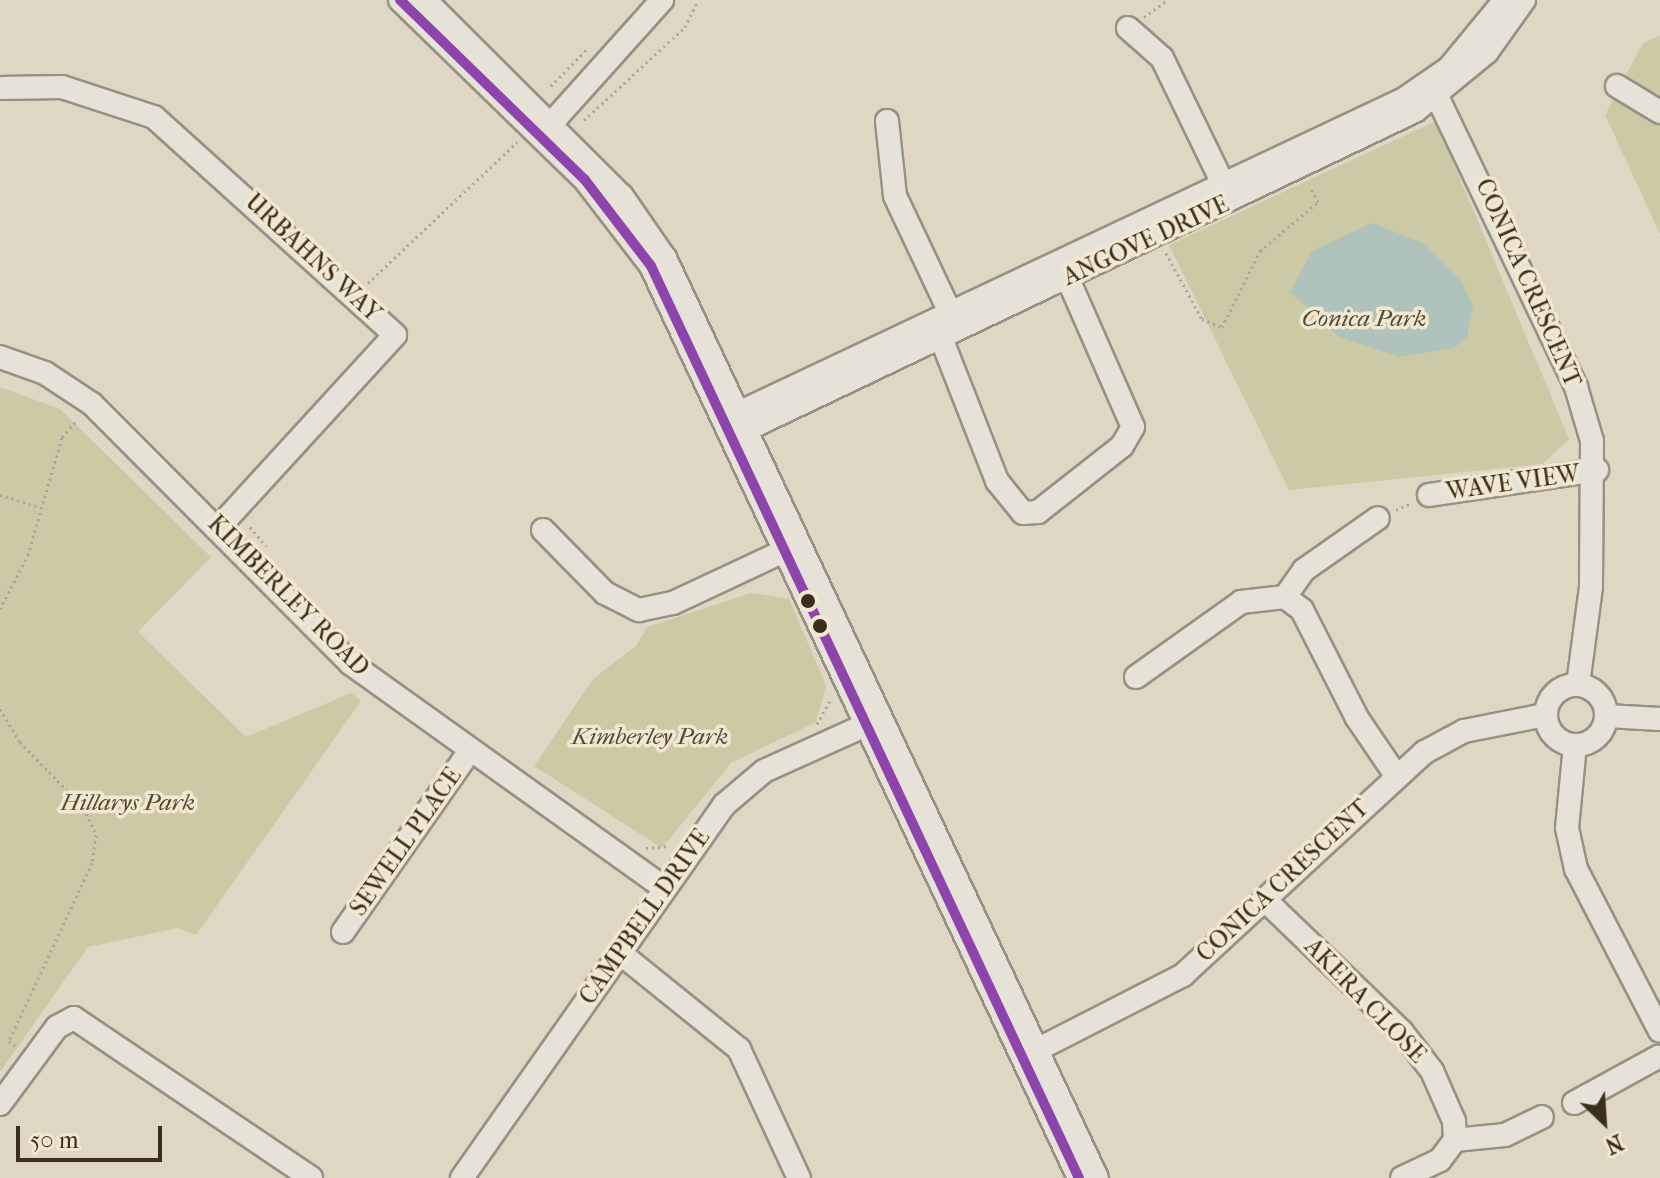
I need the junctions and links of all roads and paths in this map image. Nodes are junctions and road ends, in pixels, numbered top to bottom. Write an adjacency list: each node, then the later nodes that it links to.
1 (400, 0): 15 (street)
2 (425, 0): 15 (street)
3 (662, 0): 15 (street)
4 (698, 0): 13 (path)
5 (1167, 0): 8 (path)
6 (1505, 0): 11 (street, ANGOVE DRIVE)
7 (1524, 0): 11 (street, ANGOVE DRIVE)
8 (1128, 28): 16 (street)
9 (1617, 86): 12 (street)
10 (0, 88): 18 (street, URBAHNS WAY)
11 (1434, 90): 16 (street, ANGOVE DRIVE); 23 (street, CONICA CRESCENT)
12 (1660, 112)
13 (584, 120)
14 (887, 121): 19 (street)
15 (540, 130): 18 (path); 22 (street)
16 (1227, 192): 17 (street, ANGOVE DRIVE); 19 (street, ANGOVE DRIVE)
17 (1067, 277): 19 (street, ANGOVE DRIVE); 19 (street)
18 (353, 297): 28 (street, URBAHNS WAY)
19 (946, 324): 22 (street, ANGOVE DRIVE)
20 (0, 357): 21 (street, KIMBERLEY ROAD)
21 (92, 404): 26 (path); 28 (street, KIMBERLEY ROAD)
22 (737, 424): 30 (street)
23 (1597, 470): 25 (street, WAVE VIEW); 34 (street, CONICA CRESCENT)
24 (0, 495): 26 (path)
25 (1429, 495): 27 (path)
26 (37, 506): 32 (path)
27 (1378, 518): 31 (street)
28 (220, 526): 41 (street, KIMBERLEY ROAD)
29 (543, 530): 30 (street)
30 (793, 547): 39 (street)
31 (1285, 597): 33 (street); 42 (street)
32 (0, 609)
33 (1136, 677)
34 (1578, 684): 36 (street); 37 (street)
35 (0, 709): 50 (path)
36 (1545, 715): 40 (street); 42 (street, CONICA CRESCENT)
37 (1607, 716): 38 (street); 40 (street)
38 (1660, 719)
39 (875, 721): 43 (street, CAMPBELL DRIVE); 49 (street)
40 (1575, 745): 47 (street)
41 (469, 752): 43 (street, KIMBERLEY ROAD); 45 (street, SEWELL PLACE)
42 (1395, 774): 44 (street, CONICA CRESCENT)
43 (662, 886): 46 (street, CAMPBELL DRIVE)
44 (1265, 900): 49 (street, CONICA CRESCENT); 54 (street, AKERA CLOSE)
45 (343, 932)
46 (620, 953): 55 (street, CAMPBELL DRIVE); 57 (street)
47 (1660, 1031)
48 (1659, 1051): 51 (street)
49 (1029, 1054): 58 (street); 59 (street)
50 (30, 1060): 52 (street); 56 (street)
51 (1574, 1103)
52 (0, 1104)
53 (1542, 1117): 54 (street)
54 (1455, 1140): 60 (street)
55 (473, 1174)
56 (311, 1178)
57 (799, 1178)
58 (1079, 1178)
59 (1097, 1178)
60 (1402, 1178)

